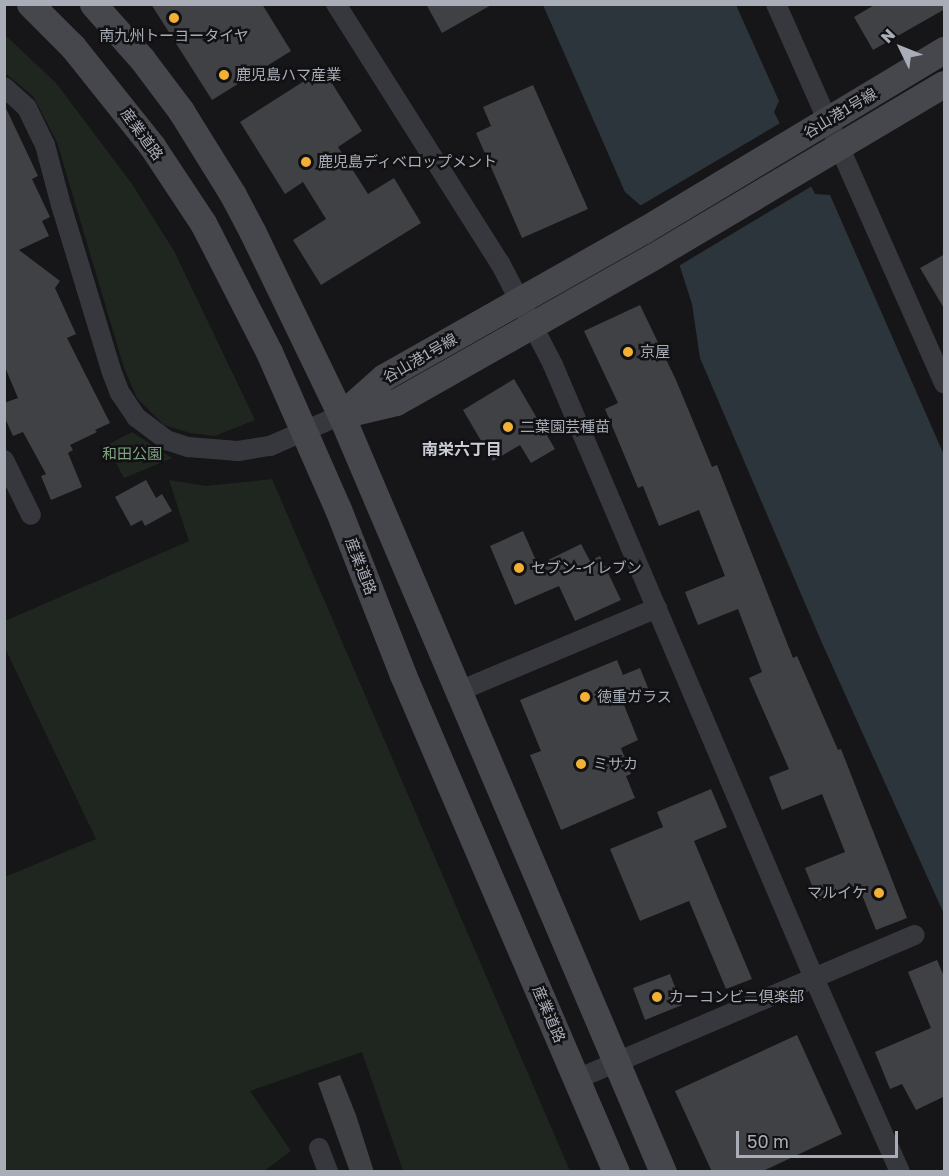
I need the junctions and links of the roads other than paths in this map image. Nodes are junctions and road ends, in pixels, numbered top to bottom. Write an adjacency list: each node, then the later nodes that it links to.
1 (30, 4): 13 (main road, 産業道路)
2 (93, 4): 12 (main road)
3 (336, 4): 10 (street)
4 (776, 4): 8 (street)
5 (945, 50): 8 (main road, 谷山港1号線)
6 (945, 84): 9 (main road, 谷山港1号線)
7 (4, 87): 13 (street)
8 (828, 120): 9 (street); 10 (main road, 谷山港1号線)
9 (839, 147): 10 (main road, 谷山港1号線); 11 (street)
10 (525, 312): 12 (main road, 谷山港1号線); 16 (street)
11 (945, 383)
12 (341, 415): 13 (street); 17 (main road)
13 (305, 431): 21 (main road, 産業道路)
14 (4, 460): 15 (street)
15 (31, 515)
16 (657, 608): 17 (street); 19 (street)
17 (457, 692): 20 (main road)
18 (915, 935): 19 (street)
19 (814, 978): 20 (street); 26 (street)
20 (617, 1062): 21 (street); 25 (main road)
21 (577, 1079): 24 (main road, 産業道路)
22 (319, 1148): 23 (street)
23 (328, 1172)
24 (616, 1172)
25 (663, 1172)
26 (900, 1172)

